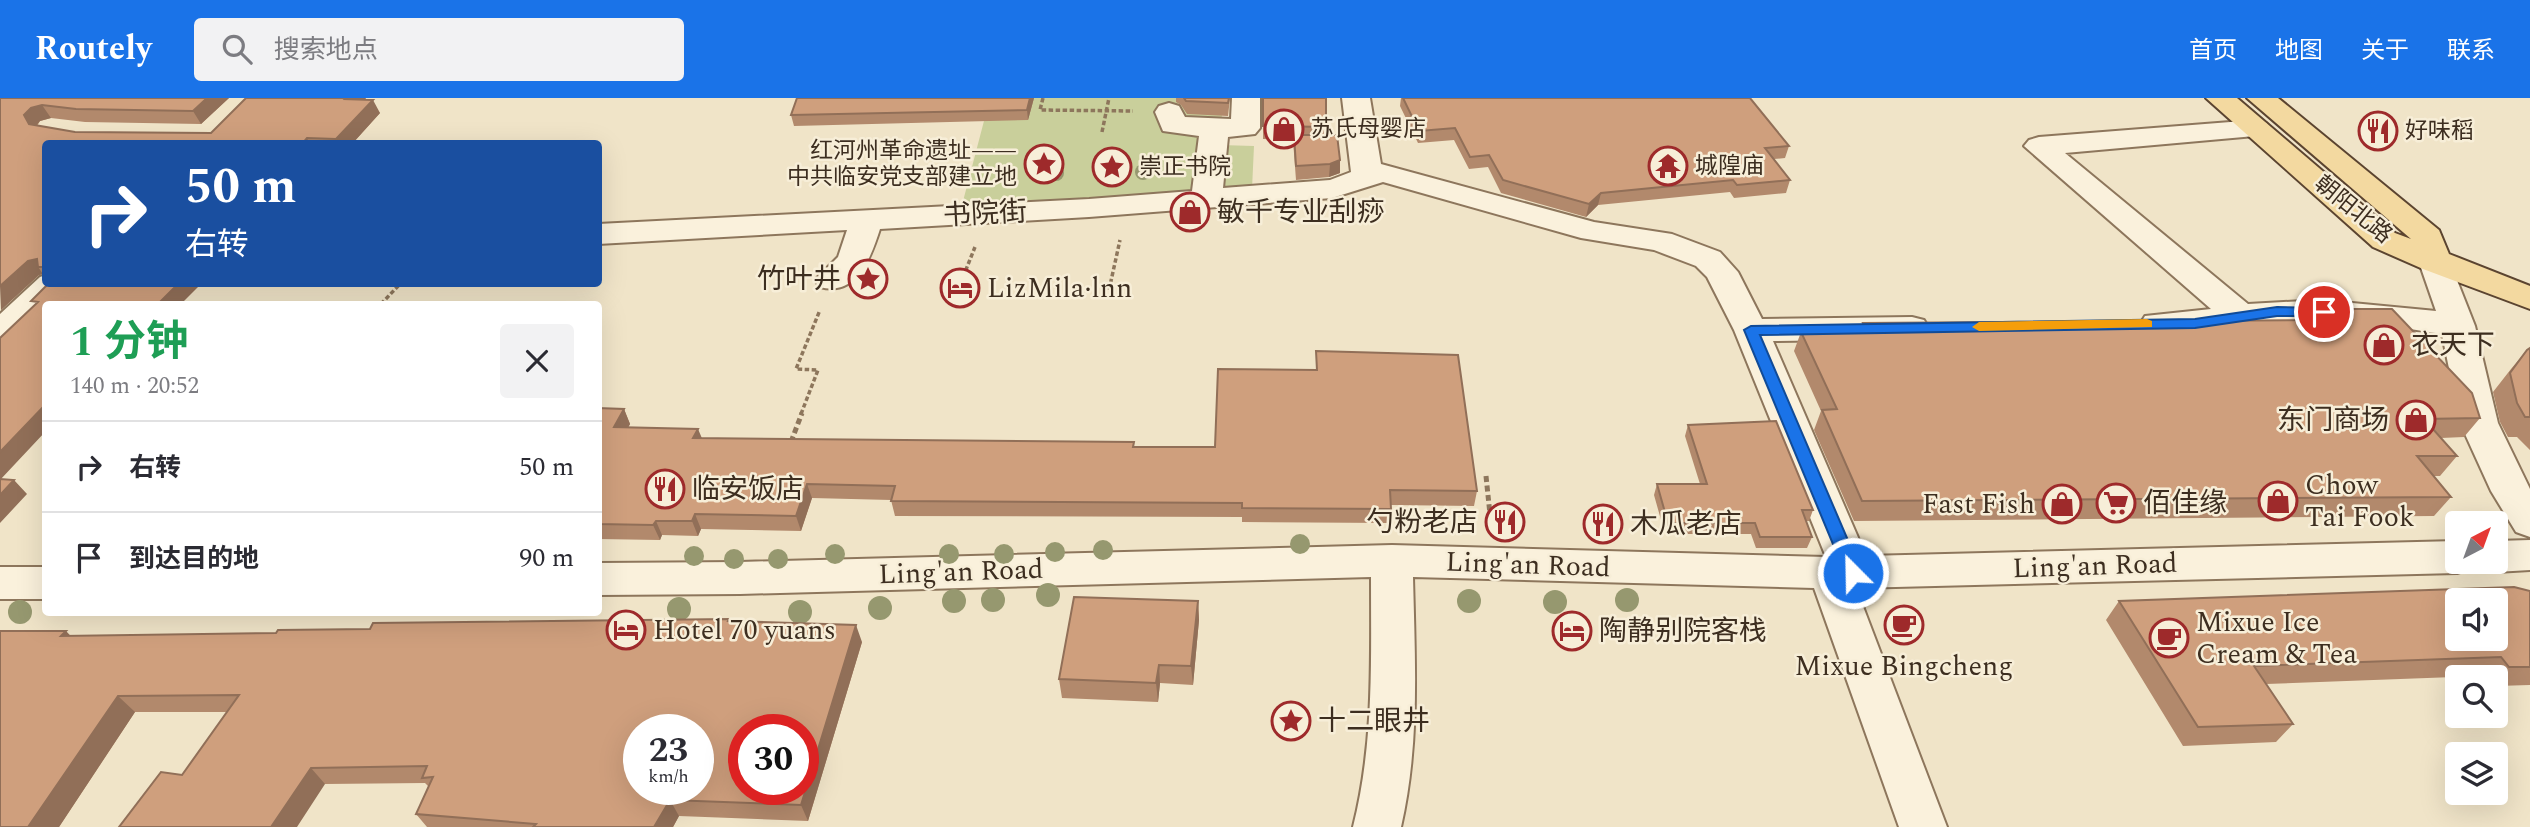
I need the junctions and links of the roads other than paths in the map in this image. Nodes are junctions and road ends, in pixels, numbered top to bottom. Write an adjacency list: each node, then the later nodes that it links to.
1 (1246, 98): 6 (street)
2 (1356, 98): 8 (street)
3 (2220, 98): 7 (main road, 朝阳北路)
4 (2261, 98): 12 (main road, 朝阳北路)
5 (1169, 112): 6 (street)
6 (1214, 128): 9 (street)
7 (2256, 129): 12 (main road, 朝阳北路); 17 (street)
8 (1367, 174): 9 (street, 书院街); 22 (street)
9 (1207, 199): 10 (street, 书院街)
10 (866, 221): 11 (street, 书院街); 13 (street)
11 (602, 234)
12 (2435, 262): 14 (main road); 16 (main road); 20 (street)
13 (832, 280)
14 (2530, 285)
15 (48, 287): 19 (street)
16 (2530, 299)
17 (2242, 317): 18 (street); 20 (street)
18 (2126, 324)
19 (4, 325)
20 (2458, 326): 23 (street)
21 (1945, 327): 22 (street)
22 (1751, 330): 28 (street)
23 (2530, 522)
24 (2508, 555): 25 (street)
25 (2530, 555)
26 (2445, 556): 28 (street, Ling'an Road)
27 (1392, 561): 28 (street, Ling'an Road); 29 (street, Ling'an Road); 32 (street)
28 (1841, 573): 33 (street)
29 (602, 579)
30 (0, 583): 31 (street)
31 (42, 583)
32 (1377, 827)
33 (1923, 827)

